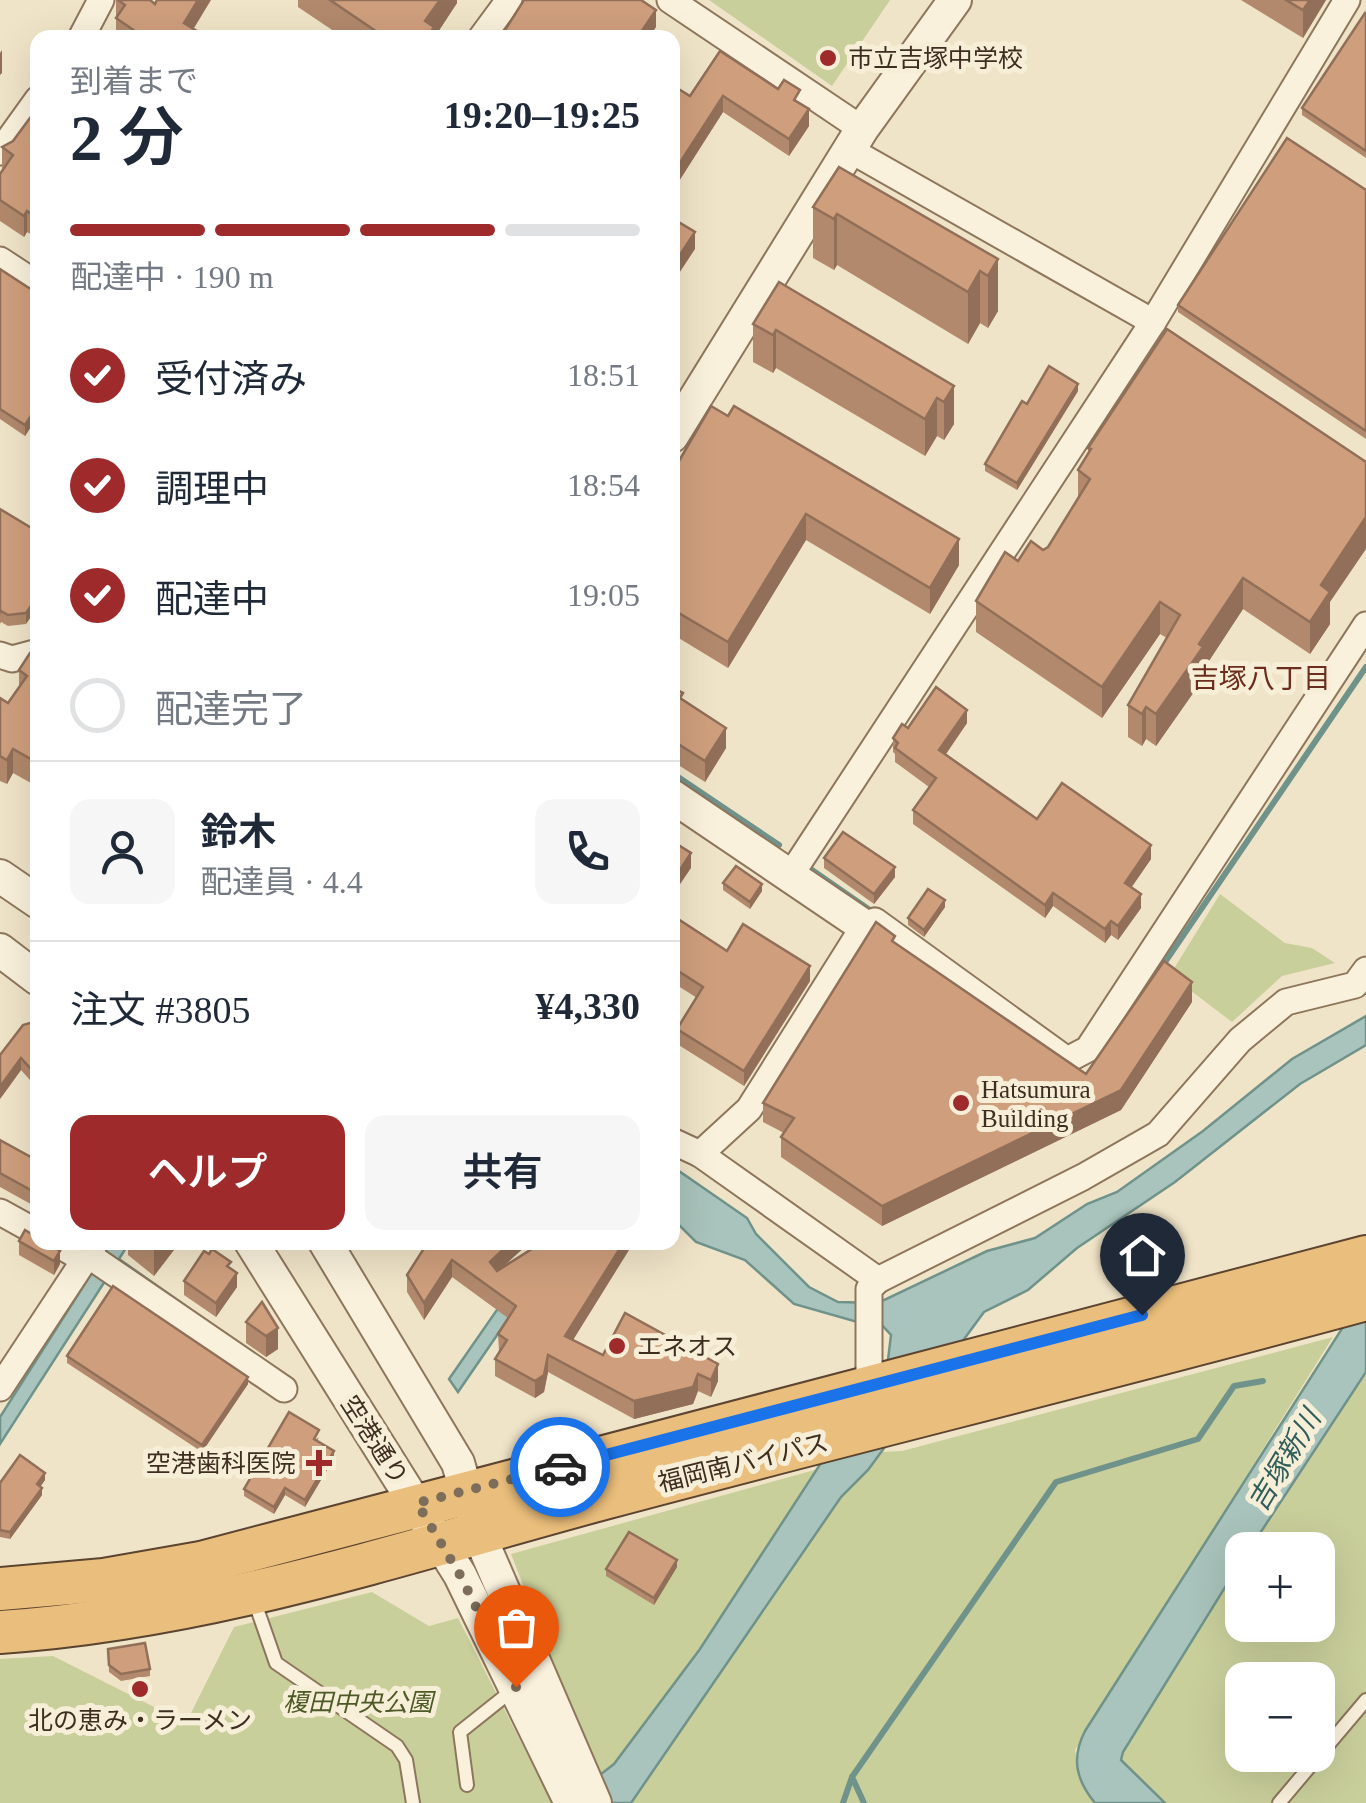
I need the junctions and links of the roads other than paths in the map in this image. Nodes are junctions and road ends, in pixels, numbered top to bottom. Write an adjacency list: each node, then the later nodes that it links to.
1 (101, 0): 6 (street)
2 (509, 0): 7 (street)
3 (670, 0): 9 (street)
4 (955, 0): 9 (street)
5 (1346, 0): 13 (street)
6 (85, 30)
7 (487, 30)
8 (30, 114): 10 (street)
9 (856, 140): 13 (street); 14 (street)
10 (0, 152)
11 (0, 260): 12 (street)
12 (30, 279)
13 (1154, 322): 20 (street)
14 (680, 423)
15 (1366, 625): 22 (street)
16 (30, 654): 17 (street)
17 (0, 655)
18 (680, 801): 20 (street)
19 (0, 876): 21 (street)
20 (790, 876): 22 (street)
21 (30, 897)
22 (864, 926): 27 (street)
23 (0, 950): 25 (street)
24 (1366, 970): 34 (street)
25 (30, 973)
26 (680, 1145): 27 (street)
27 (700, 1154): 34 (street)
28 (0, 1212): 29 (street)
29 (30, 1229)
30 (256, 1250): 39 (street, 空港通り)
31 (330, 1250): 40 (street)
32 (1366, 1257): 36 (highway, 福岡南バイパス)
33 (97, 1259): 37 (street); 38 (street)
34 (878, 1280): 36 (street)
35 (1352, 1302): 40 (highway, 福岡南バイパス)
36 (870, 1386): 40 (highway, 福岡南バイパス)
37 (0, 1388)
38 (284, 1389)
39 (417, 1503): 40 (highway, 福岡南バイパス); 41 (highway, 福岡南バイパス)
40 (461, 1522): 42 (highway, 福岡南バイパス); 44 (street); 47 (street)
41 (0, 1590)
42 (252, 1595): 43 (highway, 福岡南バイパス); 48 (lane)
43 (0, 1632)
44 (516, 1687): 46 (lane); 47 (street)
45 (1366, 1700): 49 (lane)
46 (467, 1785)
47 (584, 1796)
48 (412, 1803)
49 (1279, 1803)

